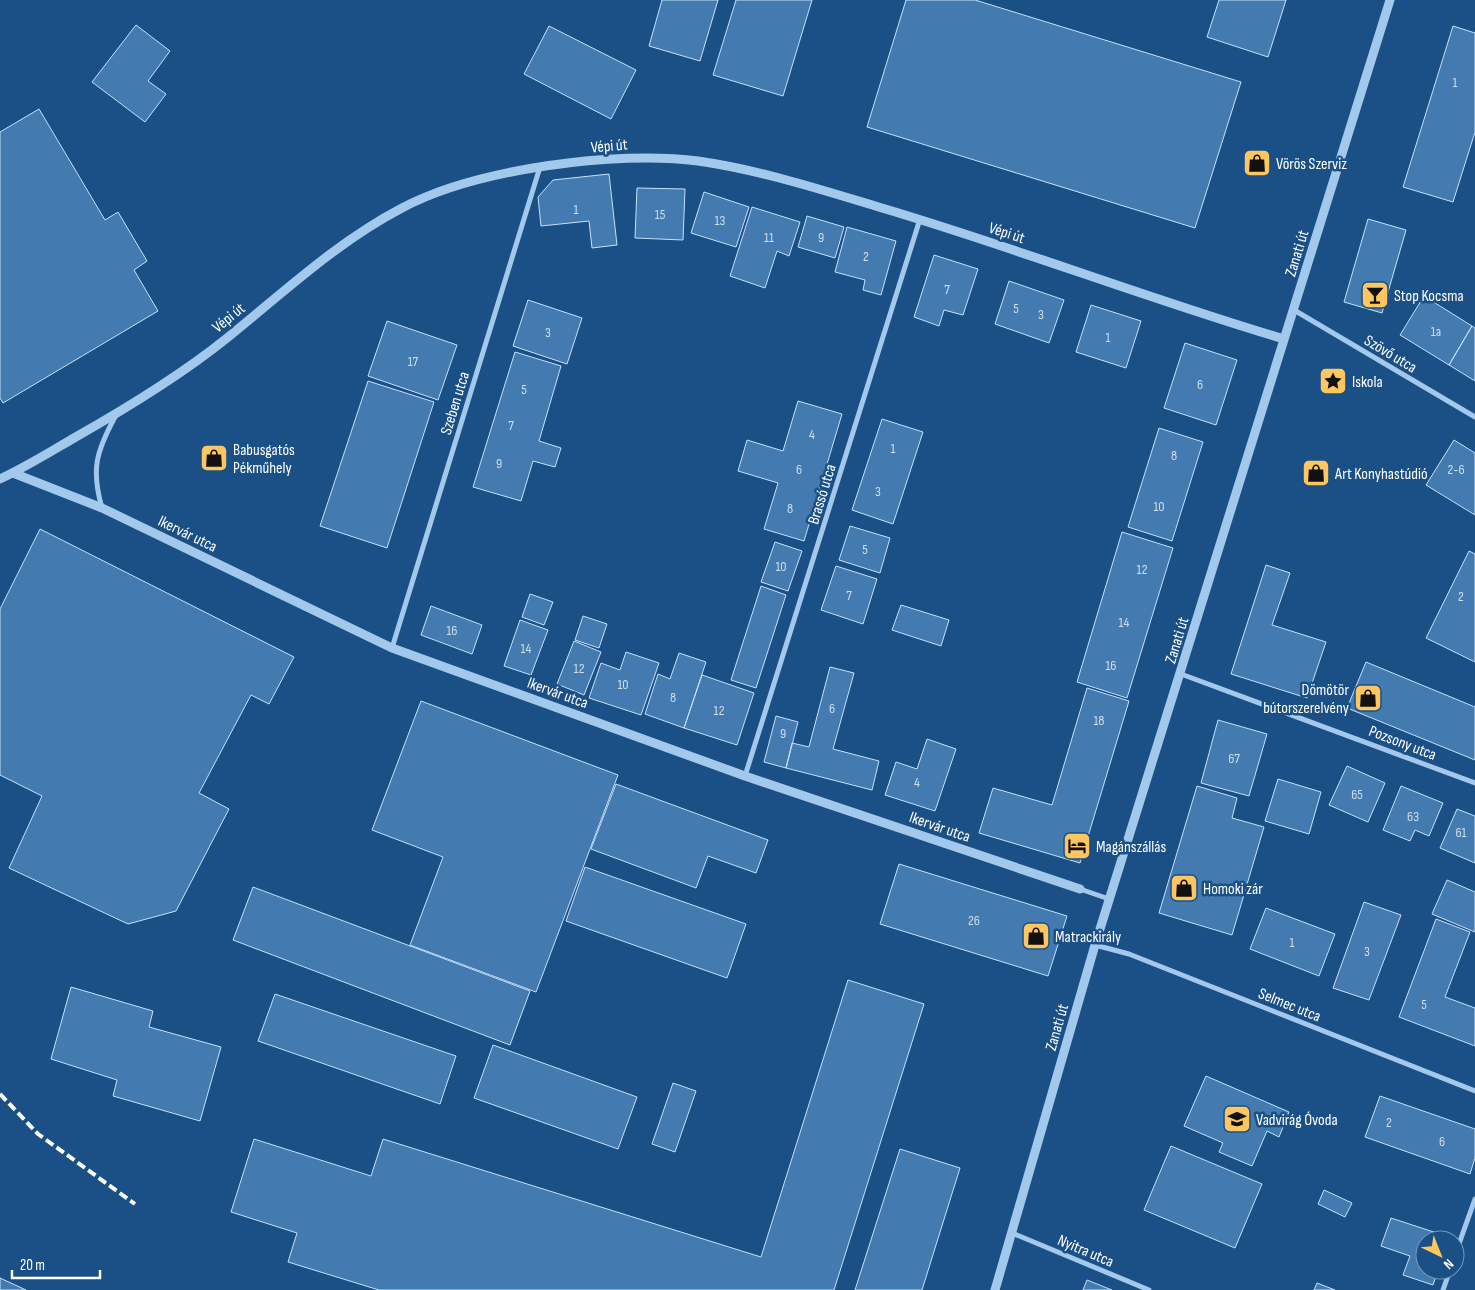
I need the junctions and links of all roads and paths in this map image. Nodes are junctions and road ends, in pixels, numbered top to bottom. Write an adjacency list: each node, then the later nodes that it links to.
1 (1390, 0): 4 (street, Zanati út)
2 (540, 167): 3 (street, Vépi út); 6 (street, Vépi út); 11 (street, Szeben utca)
3 (920, 219): 5 (street, Vépi út); 13 (street, Brassó utca)
4 (1294, 310): 5 (street, Zanati út); 7 (street, Szövő utca)
5 (1284, 339): 12 (street, Zanati út)
6 (116, 414): 8 (street, Vépi út); 10 (street)
7 (1475, 417)
8 (13, 473): 9 (street, Vépi út); 10 (street, Ikervár utca)
9 (0, 479)
10 (102, 508): 11 (street, Ikervár utca)
11 (392, 648): 13 (street, Ikervár utca)
12 (1181, 674): 14 (street, Pozsony utca); 16 (street, Zanati út)
13 (745, 776): 15 (street, Ikervár utca)
14 (1475, 783)
15 (1080, 889): 16 (street, Ikervár utca)
16 (1109, 899): 17 (street, Zanati út)
17 (1095, 945): 18 (street, Selmec utca); 21 (street, Zanati út)
18 (1475, 1091)
19 (1475, 1199): 20 (street)
20 (1464, 1230)
21 (1012, 1233): 22 (street, Zanati út); 23 (street, Nyitra utca)
22 (995, 1290)
23 (1149, 1290)

